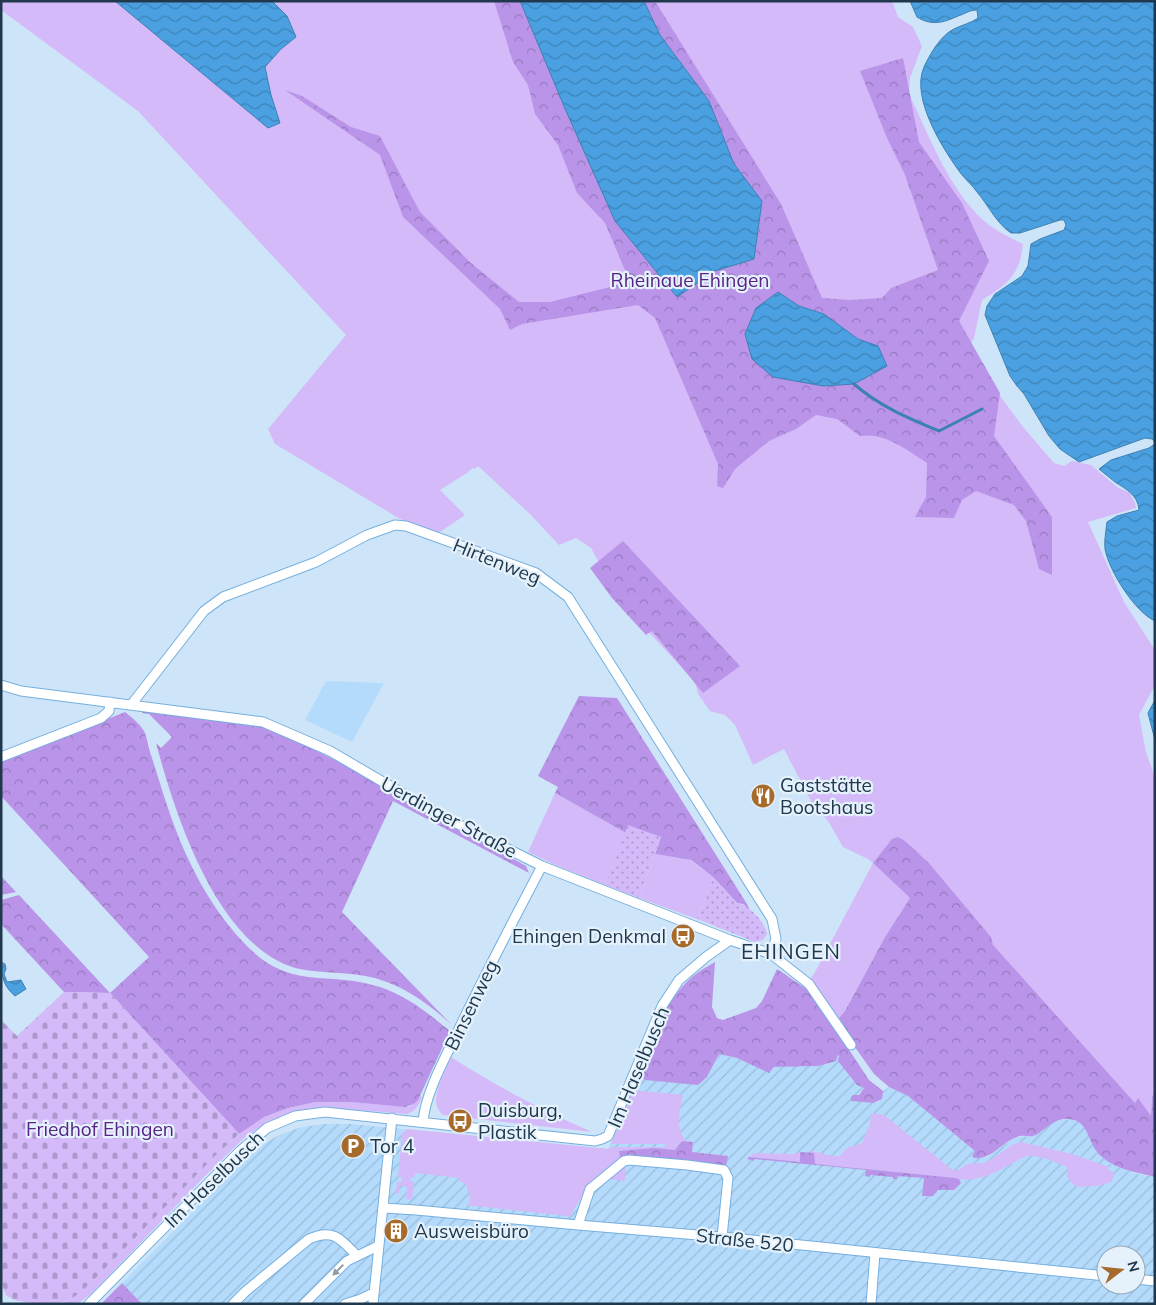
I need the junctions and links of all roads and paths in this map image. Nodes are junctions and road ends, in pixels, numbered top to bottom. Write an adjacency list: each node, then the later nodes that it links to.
1 (1, 685): 2 (street, Uerdinger Straße)
2 (110, 702): 3 (street, Uerdinger Straße); 4 (street)
3 (131, 705): 5 (street, Uerdinger Straße); 7 (street, Hirtenweg)
4 (1, 757)
5 (542, 866): 6 (street, Uerdinger Straße); 10 (street, Binsenweg)
6 (730, 940): 7 (street, Uerdinger Straße); 10 (street, Im Haselbusch)
7 (770, 954): 8 (street, Uerdinger Straße)
8 (851, 1044)
9 (392, 1118): 10 (street, Im Haselbusch); 11 (street); 19 (street, Im Haselbusch)
10 (423, 1122)
11 (384, 1208): 12 (street, Straße 520); 14 (street)
12 (578, 1225): 13 (street, Straße 520); 13 (street)
13 (722, 1237): 15 (street, Straße 520)
14 (378, 1246): 16 (street); 18 (street)
15 (875, 1254): 17 (street, Straße 520); 24 (street)
16 (357, 1256): 20 (street); 21 (street, one-way to 21)
17 (1096, 1275)
18 (373, 1294): 22 (street); 23 (street)
19 (89, 1304)
20 (233, 1304)
21 (304, 1304)
22 (345, 1304)
23 (373, 1304)
24 (871, 1304)

